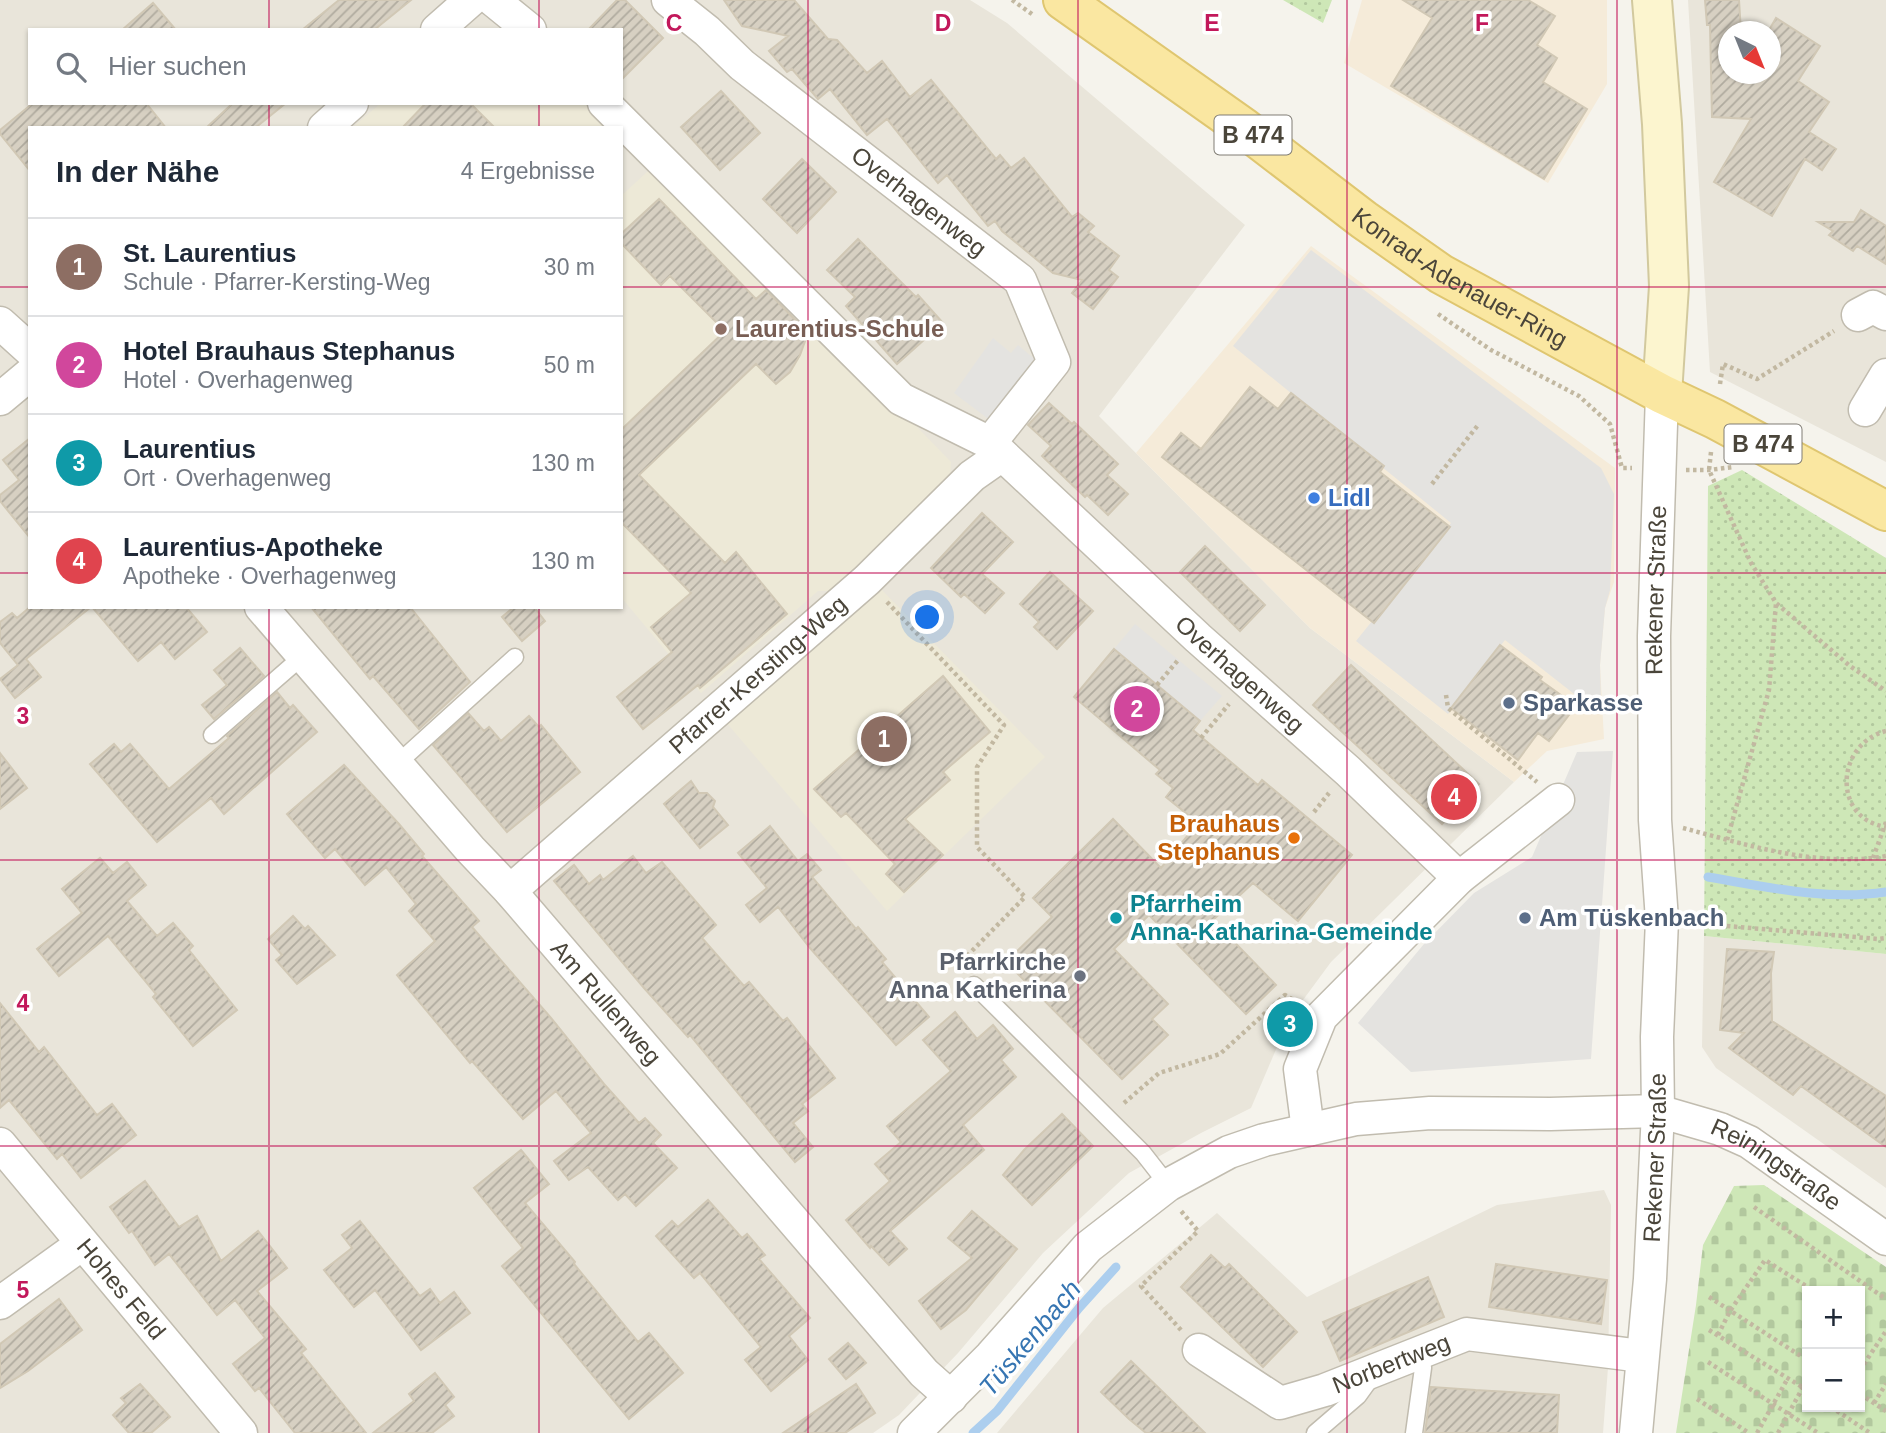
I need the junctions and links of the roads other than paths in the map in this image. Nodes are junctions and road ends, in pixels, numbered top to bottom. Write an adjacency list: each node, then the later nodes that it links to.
1 (471, 0): 6 (street)
2 (493, 0): 7 (street)
3 (668, 0): 18 (street, Overhagenweg)
4 (1063, 0): 15 (main road, Konrad-Adenauer-Ring / B 474)
5 (1652, 0): 15 (street, Rekener Straße)
6 (439, 28)
7 (528, 28)
8 (350, 105): 10 (street)
9 (606, 105): 18 (street, Overhagenweg)
10 (326, 126)
11 (0, 323): 12 (street)
12 (28, 348)
13 (1886, 375): 17 (street)
14 (28, 376): 16 (street)
15 (1662, 394): 19 (main road, Konrad-Adenauer-Ring / B 474); 29 (street, Rekener Straße)
16 (0, 399)
17 (1865, 410)
18 (996, 449): 26 (street, Overhagenweg); 27 (street, Pfarrer-Kersting-Weg)
19 (1886, 511)
20 (263, 609): 21 (street, Am Rullenweg)
21 (304, 655): 23 (lane); 24 (street, Am Rullenweg)
22 (515, 657): 24 (lane)
23 (212, 735)
24 (398, 763): 27 (street, Am Rullenweg)
25 (1558, 800): 26 (street)
26 (1459, 878): 30 (street)
27 (510, 891): 40 (street, Am Rullenweg)
28 (974, 985): 32 (lane)
29 (1658, 1111): 30 (street); 33 (street, Reiningstraße); 38 (street, Rekener Straße)
30 (1308, 1130): 32 (street)
31 (0, 1144): 34 (street, Hohes Feld)
32 (1168, 1185): 40 (street)
33 (1886, 1239)
34 (82, 1244): 35 (street); 41 (street, Hohes Feld)
35 (0, 1303)
36 (1199, 1350): 39 (street, Norbertweg)
37 (1421, 1352): 38 (street, Norbertweg); 39 (street, Norbertweg); 44 (lane)
38 (1642, 1356): 45 (street, Rekener Straße)
39 (1376, 1370): 43 (lane)
40 (951, 1397): 42 (street)
41 (241, 1433)
42 (914, 1433)
43 (1315, 1433)
44 (1414, 1433)
45 (1636, 1433)

